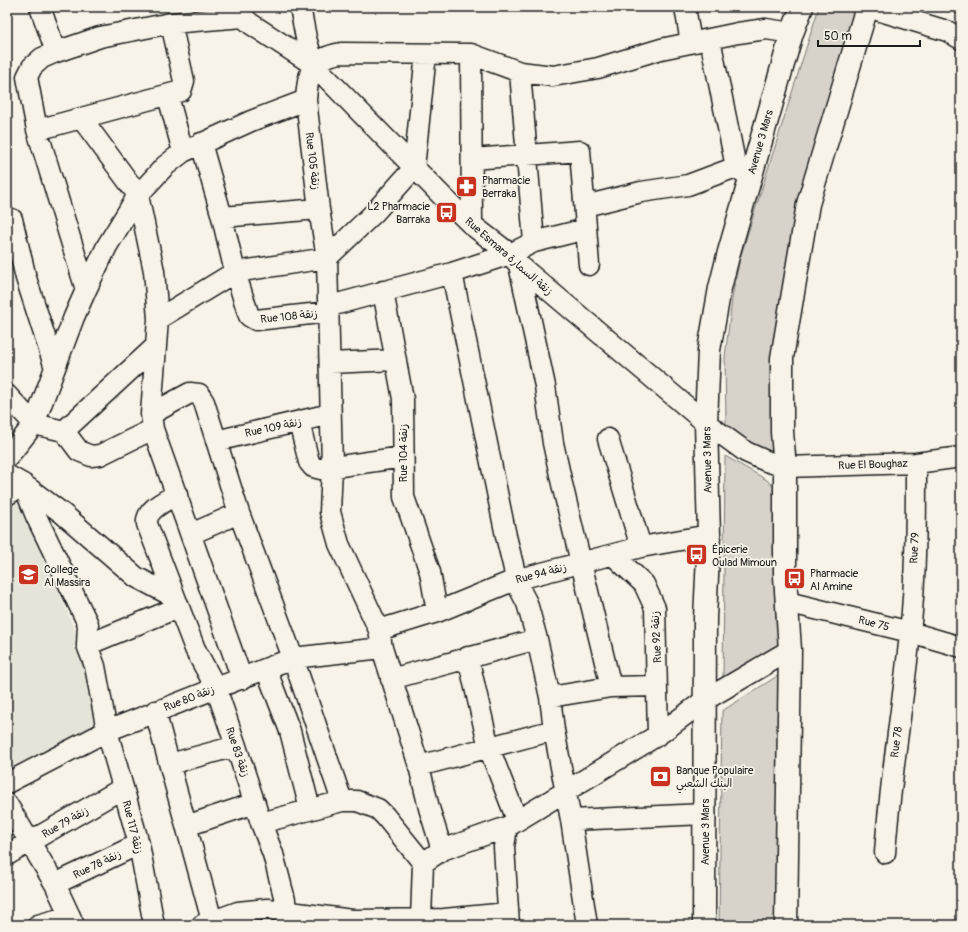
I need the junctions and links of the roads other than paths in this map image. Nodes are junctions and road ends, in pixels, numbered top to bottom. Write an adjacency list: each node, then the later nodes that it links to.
1 (40, 7): 11 (street)
2 (300, 7): 14 (street)
3 (685, 7): 10 (street)
4 (802, 7): 8 (main road, Avenue 3 Mars)
5 (867, 7): 9 (street); 61 (main road)
6 (238, 12): 7 (street); 14 (street, Rue Esmara زنقة السمارة)
7 (170, 23): 11 (street); 16 (street)
8 (792, 33): 10 (street); 25 (main road, Avenue 3 Mars)
9 (961, 39)
10 (700, 41): 15 (street); 25 (street)
11 (56, 52): 19 (street)
12 (426, 54): 13 (street); 14 (street); 24 (street)
13 (471, 54): 15 (street); 23 (street)
14 (314, 65): 17 (street, Rue 105 زنقة); 24 (street, Rue Esmara زنقة السمارة)
15 (520, 72): 22 (street)
16 (168, 96): 18 (street); 21 (street)
17 (306, 100): 20 (street); 28 (street, Rue 105 زنقة)
18 (82, 118): 19 (street); 26 (street)
19 (37, 130): 39 (street)
20 (201, 143): 21 (street); 29 (street)
21 (184, 152): 26 (street)
22 (528, 155): 23 (street); 27 (street); 33 (street)
23 (472, 159): 31 (street)
24 (414, 168): 31 (street, Rue Esmara زنقة السمارة); 34 (street)
25 (743, 172): 27 (street); 51 (main road, Avenue 3 Mars)
26 (138, 195): 39 (street); 42 (street)
27 (585, 206): 32 (street)
28 (319, 208): 29 (street); 34 (street, Rue 105 زنقة)
29 (222, 217): 37 (street)
30 (12, 219): 46 (street)
31 (472, 225): 35 (street, Rue Esmara زنقة السمارة)
32 (586, 229): 33 (street, Rue 108 زنقة); 36 (street)
33 (534, 242): 35 (street, Rue 108 زنقة)
34 (327, 258): 37 (street); 41 (street, Rue 105 زنقة)
35 (514, 260): 38 (street, Rue 108 زنقة); 51 (street, Rue Esmara زنقة السمارة); 69 (street)
36 (589, 265)
37 (235, 272): 41 (street, Rue 108 زنقة); 42 (street)
38 (452, 273): 40 (street, Rue 108 زنقة); 70 (street)
39 (86, 290): 46 (street)
40 (383, 291): 41 (street, Rue 108 زنقة); 44 (street, Rue 104 زنقة)
41 (330, 309): 45 (street, Rue 105 زنقة)
42 (158, 319): 43 (street)
43 (156, 347): 49 (street); 53 (street)
44 (396, 360): 45 (street); 56 (street, Rue 104 زنقة)
45 (330, 363): 48 (street, Rue 105 زنقة)
46 (55, 368): 52 (street)
47 (7, 395): 52 (street)
48 (330, 414): 50 (street, Rue 109 زنقة); 60 (street, Rue 105 زنقة)
49 (152, 421): 53 (street); 55 (street); 63 (street)
50 (299, 422): 55 (street, Rue 109 زنقة); 60 (street)
51 (706, 423): 61 (street, Rue Esmara زنقة السمارة); 66 (main road, Avenue 3 Mars)
52 (34, 424): 53 (street); 58 (street)
53 (64, 431)
54 (608, 439): 67 (street)
55 (216, 441): 64 (street)
56 (402, 457): 60 (street); 73 (street, Rue 104 زنقة)
57 (961, 457): 59 (street, Rue El Boughaz)
58 (7, 458)
59 (916, 463): 61 (street, Rue El Boughaz); 74 (street, Rue 79)
60 (332, 466): 75 (street, Rue 105 زنقة)
61 (785, 467): 72 (main road)
62 (12, 484): 71 (street); 77 (street)
63 (177, 494): 65 (street); 71 (street, Rue 83 زنقة)
64 (239, 513): 65 (street); 81 (street)
65 (191, 534): 83 (street)
66 (709, 535): 67 (street, Rue 94 زنقة); 89 (main road, Avenue 3 Mars)
67 (641, 547): 68 (street, Rue 94 زنقة)
68 (613, 555): 69 (street, Rue 94 زنقة); 85 (street, Rue 92 زنقة)
69 (580, 562): 70 (street, Rue 94 زنقة); 86 (street)
70 (515, 580): 73 (street, Rue 94 زنقة); 76 (street)
71 (177, 602): 77 (street); 87 (street, Rue 83 زنقة)
72 (786, 602): 74 (street, Rue 75); 79 (main road)
73 (437, 612): 75 (street, Rue 94 زنقة)
74 (910, 632): 78 (street, Rue 75); 113 (street, Rue 78)
75 (381, 639): 81 (street, Rue 80 زنقة); 84 (street, Rue 105 زنقة)
76 (537, 639): 80 (street); 88 (street)
77 (87, 646): 92 (street, Rue 117 زنقة)
78 (961, 647)
79 (790, 650): 89 (street); 127 (main road)
80 (468, 657): 84 (street); 95 (street)
81 (293, 658): 82 (street, Rue 80 زنقة); 101 (street)
82 (266, 669): 83 (street, Rue 80 زنقة); 104 (street)
83 (242, 679): 87 (street, Rue 80 زنقة)
84 (391, 679): 97 (street, Rue 105 زنقة)
85 (657, 686): 86 (street); 93 (street, Rue 92 زنقة)
86 (611, 687): 88 (street)
87 (216, 688): 90 (street, Rue 80 زنقة); 94 (street, Rue 83 زنقة)
88 (550, 696): 91 (street)
89 (705, 700): 93 (street); 105 (main road, Avenue 3 Mars)
90 (155, 711): 92 (street, Rue 80 زنقة); 96 (street)
91 (554, 730): 95 (street); 100 (street)
92 (107, 731): 98 (street, Rue 80 زنقة); 99 (street, Rue 117 زنقة)
93 (658, 735): 100 (street)
94 (236, 746): 96 (street); 102 (street, Rue 83 زنقة)
95 (489, 748): 97 (street); 108 (street)
96 (170, 764): 109 (street)
97 (419, 766): 112 (street, Rue 105 زنقة)
98 (7, 783)
99 (123, 788): 110 (street, Rue 79 زنقة); 111 (street, Rue 117 زنقة)
100 (566, 792): 106 (street); 108 (street)
101 (342, 801): 104 (street); 115 (street)
102 (255, 803): 107 (street, Rue 83 زنقة); 109 (street)
103 (7, 804): 110 (street)
104 (310, 809): 107 (street)
105 (705, 814): 106 (street); 126 (main road, Avenue 3 Mars)
106 (571, 820): 125 (street)
107 (261, 824): 117 (street, Rue 83 زنقة)
108 (512, 824): 112 (street); 118 (street)
109 (186, 826): 121 (street)
110 (30, 842): 114 (street, Rue 79 زنقة); 116 (street)
111 (139, 844): 116 (street, Rue 78 زنقة); 124 (street, Rue 117 زنقة)
112 (442, 850): 115 (street)
113 (885, 853)
114 (7, 855)
115 (423, 863): 120 (street)
116 (55, 884): 119 (street)
117 (286, 918): 121 (street); 122 (street)
118 (509, 919): 120 (street)
119 (72, 920): 123 (street)
120 (421, 920): 122 (street)
121 (207, 923)
122 (352, 923)
123 (38, 925)
124 (154, 925)
125 (587, 925)
126 (704, 925)
127 (786, 925)

